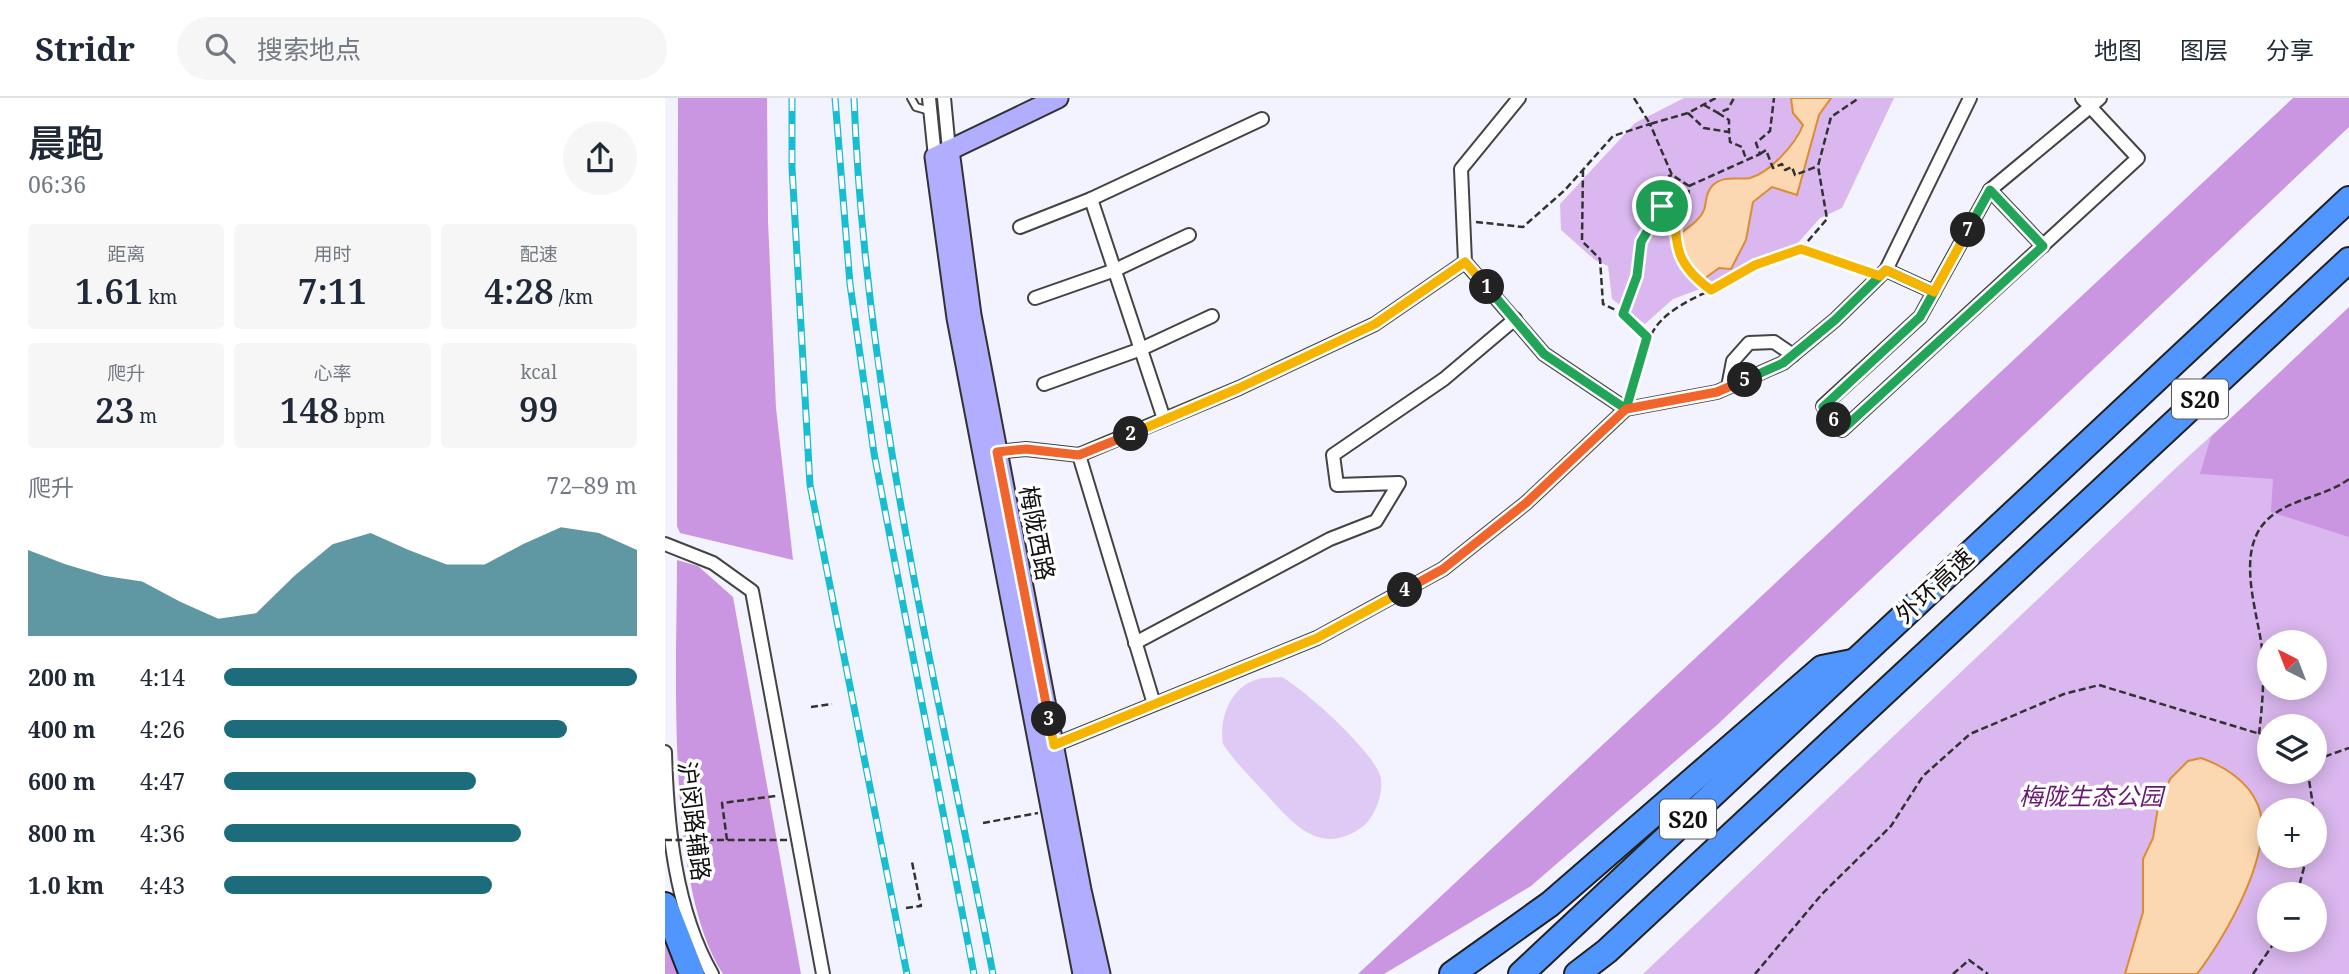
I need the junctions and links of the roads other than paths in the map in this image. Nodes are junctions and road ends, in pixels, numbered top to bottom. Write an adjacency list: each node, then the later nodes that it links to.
1 (911, 98): 8 (lane)
2 (944, 98): 10 (street, 梅陇西路)
3 (1058, 98): 10 (street)
4 (1518, 98): 18 (street)
5 (1970, 98): 20 (street)
6 (2101, 98): 7 (street)
7 (2086, 102): 11 (street); 16 (street)
8 (929, 104): 10 (street, 梅陇西路)
9 (1262, 119): 12 (street)
10 (942, 154): 31 (street, 梅陇西路); 44 (street, 梅陇西路)
11 (1990, 190): 16 (street); 21 (street)
12 (1091, 199): 14 (street); 19 (street)
13 (2349, 199): 35 (highway, 外环高速 / S20)
14 (1020, 227)
15 (1189, 236): 19 (street)
16 (2043, 246): 21 (street)
17 (2349, 260): 40 (highway, 外环高速 / S20)
18 (1465, 262): 24 (street); 30 (street)
19 (1115, 270): 22 (street); 25 (street)
20 (1883, 273): 21 (street); 26 (street)
21 (1934, 292)
22 (1035, 298)
23 (1212, 316): 25 (street)
24 (1515, 319): 29 (street); 34 (street)
25 (1141, 349): 27 (street); 30 (street)
26 (1793, 355): 28 (street); 28 (street)
27 (1044, 384)
28 (1728, 387): 29 (street)
29 (1626, 409): 36 (street)
30 (1164, 419): 32 (street)
31 (997, 452): 32 (street); 37 (street, 梅陇西路)
32 (1079, 455): 34 (street)
33 (665, 544): 43 (street)
34 (1135, 643): 36 (street)
35 (1852, 662): 46 (highway); 47 (highway, 外环高速 / S20)
36 (1154, 704): 37 (street)
37 (1054, 745): 45 (street, 梅陇西路)
38 (665, 752): 42 (street, 沪闵路辅路)
39 (666, 908): 41 (highway)
40 (1603, 963): 48 (highway, 外环高速 / S20)
41 (692, 974)
42 (712, 974)
43 (823, 974)
44 (1083, 974)
45 (1100, 974)
46 (1452, 974)
47 (1521, 974)
48 (1577, 974)

